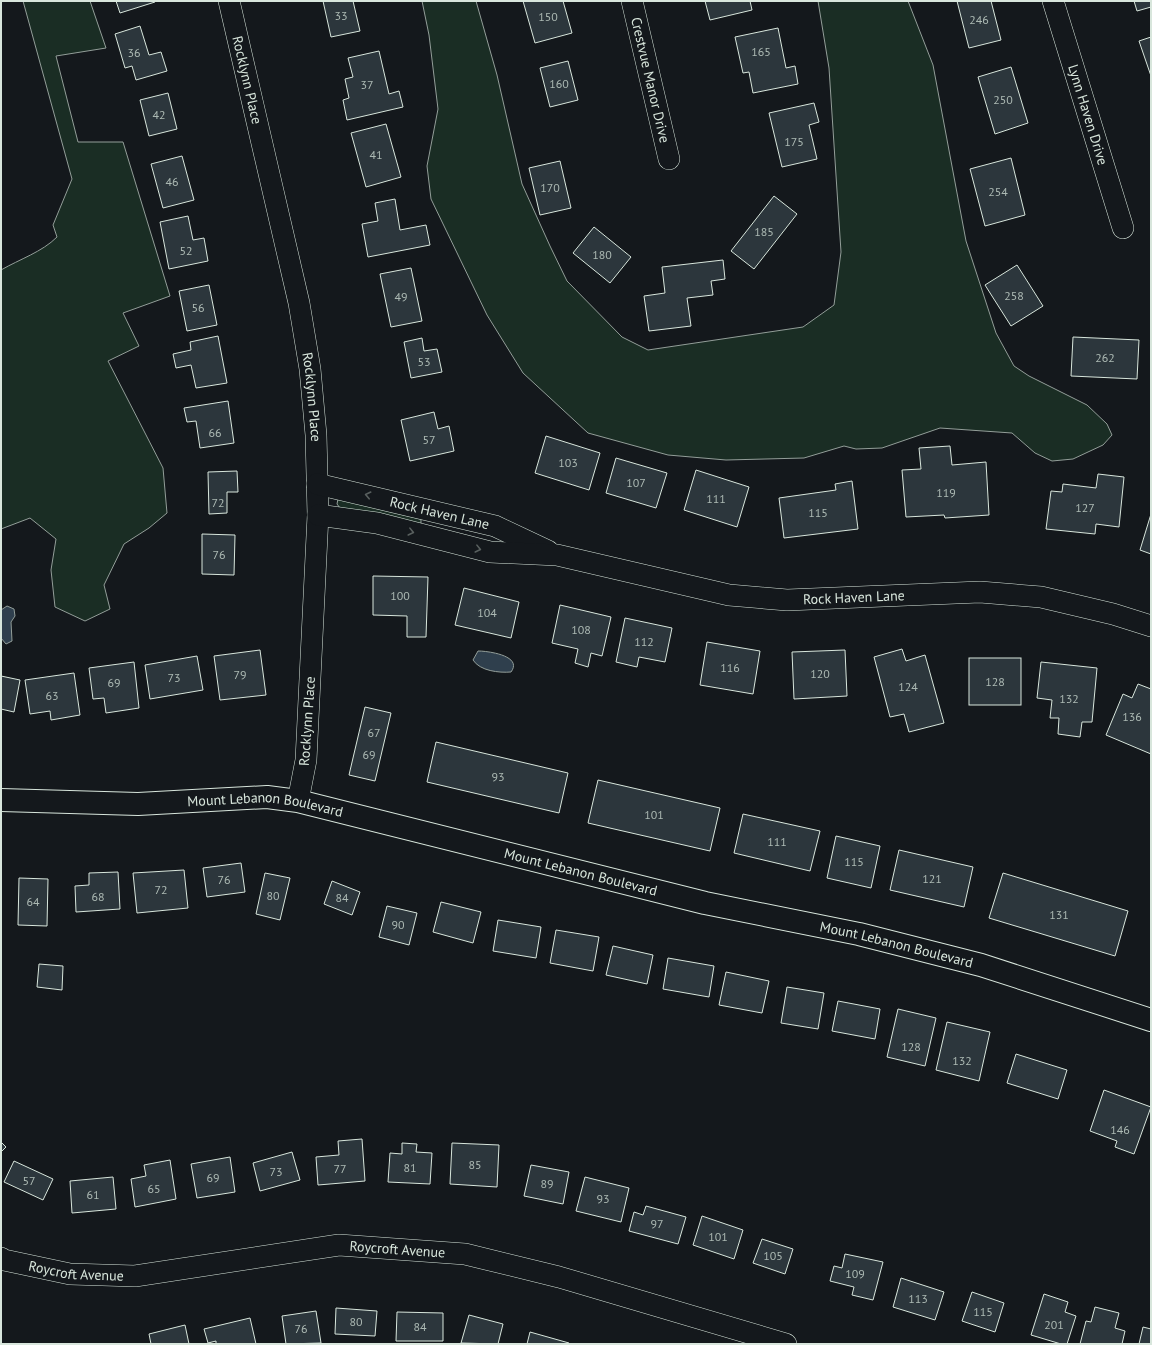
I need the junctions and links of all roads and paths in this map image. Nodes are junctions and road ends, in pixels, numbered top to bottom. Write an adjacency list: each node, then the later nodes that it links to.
1 (229, 1): 6 (street, Rocklynn Place)
2 (632, 1): 4 (street, Crestvue Manor Drive)
3 (1053, 1): 5 (street, Lynn Haven Drive)
4 (669, 159)
5 (1123, 228)
6 (318, 484): 7 (street, Rock Haven Lane, one-way to 6); 8 (street, Rocklynn Place)
7 (447, 514): 9 (street); 10 (street, Rock Haven Lane)
8 (318, 515): 9 (street, Rock Haven Lane, one-way to 9); 13 (street, Rocklynn Place)
9 (440, 539): 10 (street, Rock Haven Lane, one-way to 10)
10 (557, 555): 11 (street, Rock Haven Lane)
11 (1151, 626)
12 (1, 800): 13 (street, Mount Lebanon Boulevard)
13 (298, 801): 14 (street, Mount Lebanon Boulevard)
14 (1151, 1020)
15 (1, 1258): 16 (street, Roycroft Avenue)
16 (786, 1344)

